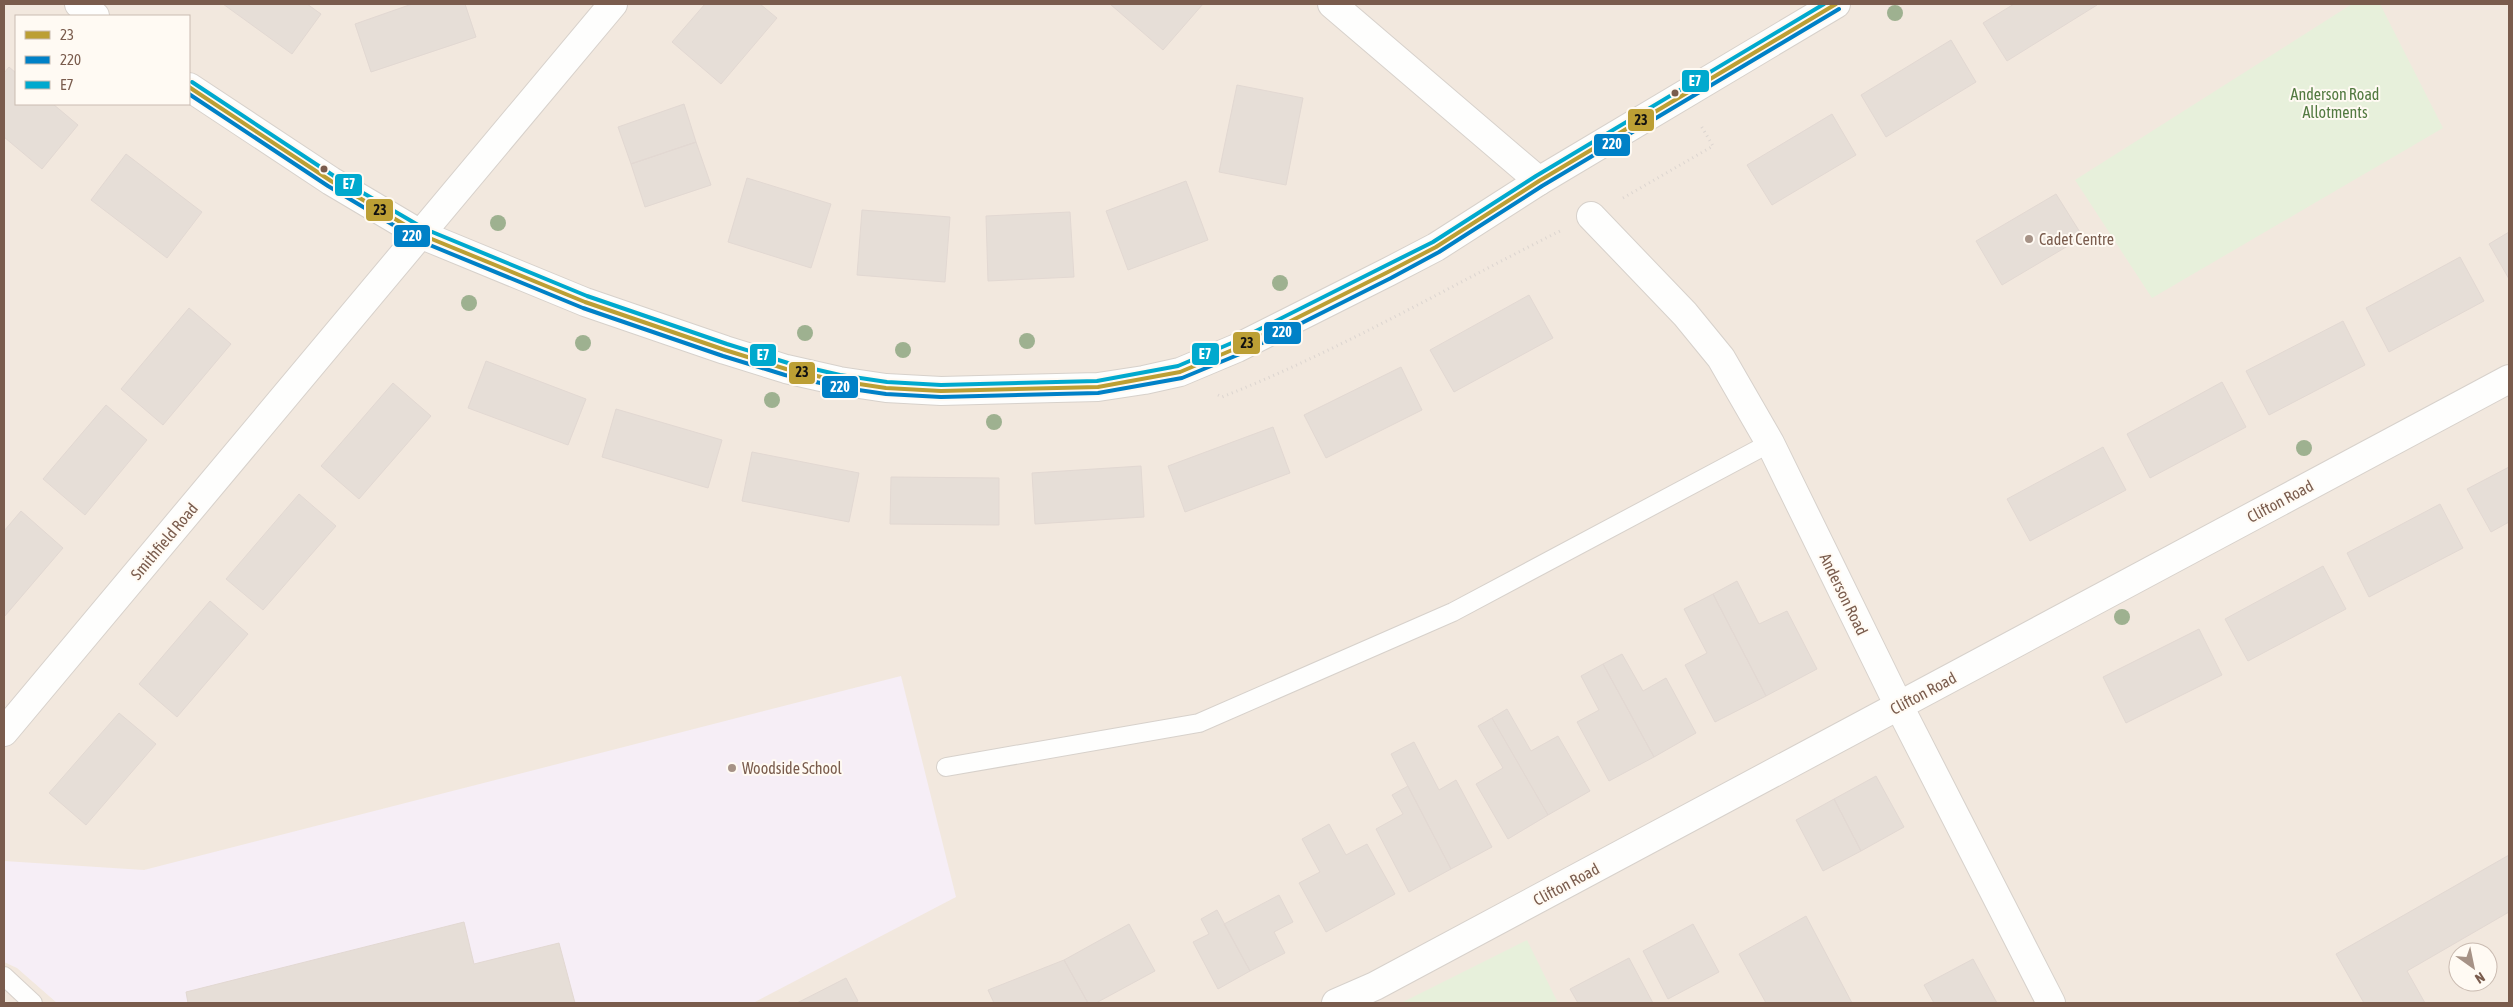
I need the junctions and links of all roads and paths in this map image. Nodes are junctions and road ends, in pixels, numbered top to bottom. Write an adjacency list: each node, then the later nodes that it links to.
1 (79, 4): 5 (street)
2 (613, 4): 10 (street, Smithfield Road)
3 (1332, 4): 8 (street)
4 (1836, 4): 7 (street)
5 (94, 15)
6 (190, 88): 10 (street)
7 (1683, 96): 8 (street); 9 (path)
8 (1539, 181): 11 (street)
9 (1591, 216): 11 (path); 13 (street, Anderson Road)
10 (422, 235): 11 (street); 15 (street, Smithfield Road)
11 (1180, 372)
12 (2509, 380): 14 (street, Clifton Road)
13 (1770, 443): 14 (street, Anderson Road); 16 (lane)
14 (1898, 706): 19 (street, Clifton Road); 20 (street, Anderson Road)
15 (4, 732)
16 (946, 767)
17 (4, 976): 18 (lane)
18 (33, 1003)
19 (1336, 1003)
20 (2051, 1003)

